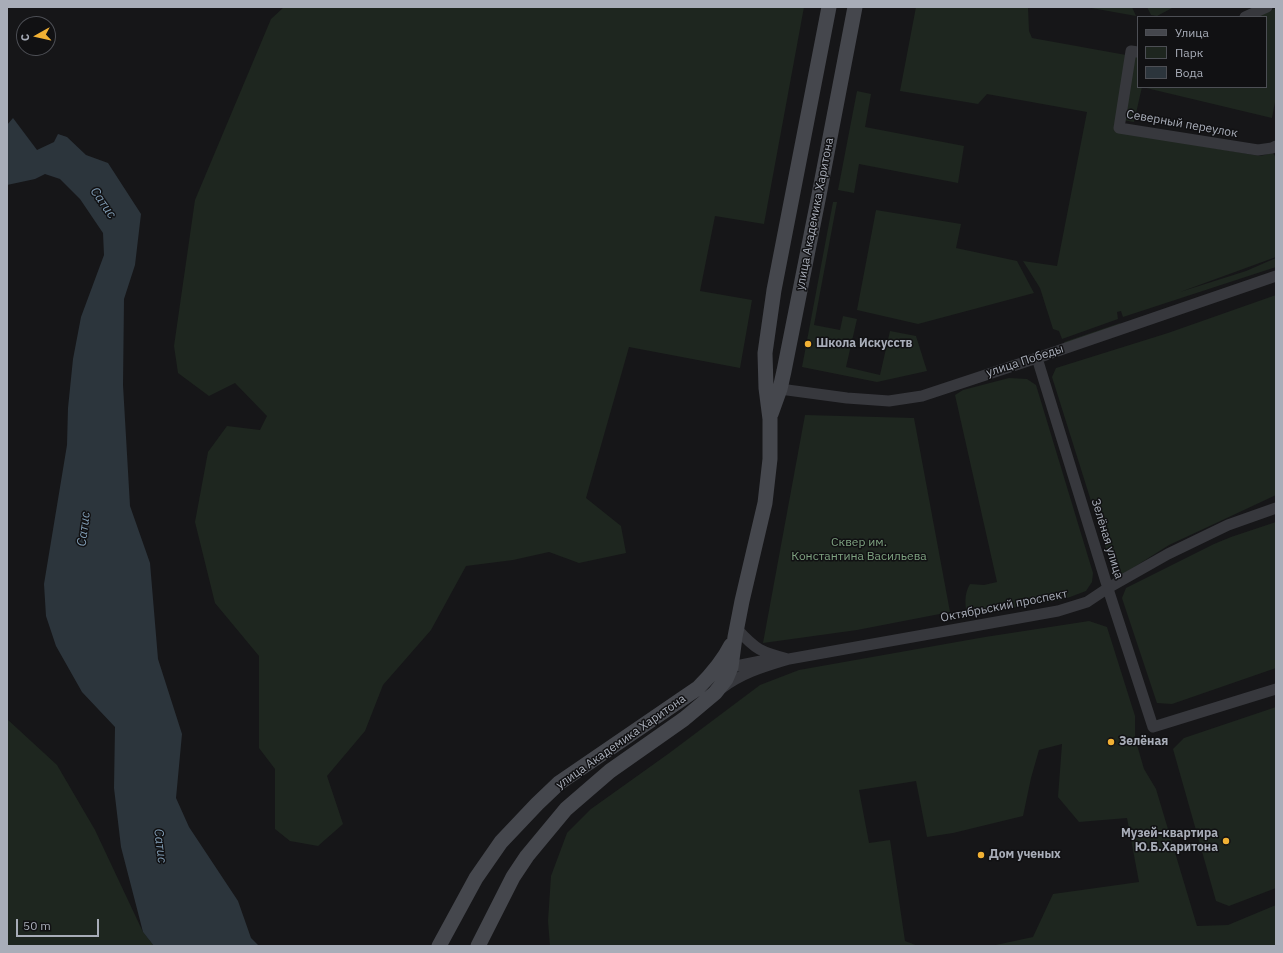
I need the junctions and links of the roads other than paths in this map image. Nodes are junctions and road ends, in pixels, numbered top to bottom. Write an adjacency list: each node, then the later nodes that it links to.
1 (829, 7): 9 (main road, улица Академика Харитона)
2 (855, 7): 9 (main road, улица Академика Харитона)
3 (1267, 7): 4 (street)
4 (1247, 16)
5 (1137, 52): 6 (street, Северный переулок)
6 (1276, 146)
7 (1276, 276): 8 (street, улица Победы)
8 (1037, 358): 9 (street, улица Победы); 11 (street, Зелёная улица)
9 (773, 389): 12 (main road, улица Академика Харитона)
10 (1276, 508): 11 (street, Октябрьский проспект)
11 (1108, 588): 13 (street, Октябрьский проспект); 16 (street, Зелёная улица)
12 (736, 633): 13 (street, Октябрьский проспект); 14 (main road, улица Академика Харитона); 15 (main road, улица Академика Харитона)
13 (789, 659): 14 (street, Октябрьский проспект); 17 (street, Октябрьский проспект)
14 (731, 667): 15 (street, Октябрьский проспект); 17 (main road, улица Академика Харитона)
15 (711, 676): 18 (main road, улица Академика Харитона)
16 (1276, 689)
17 (715, 693): 19 (main road, улица Академика Харитона)
18 (440, 946)
19 (478, 946)

